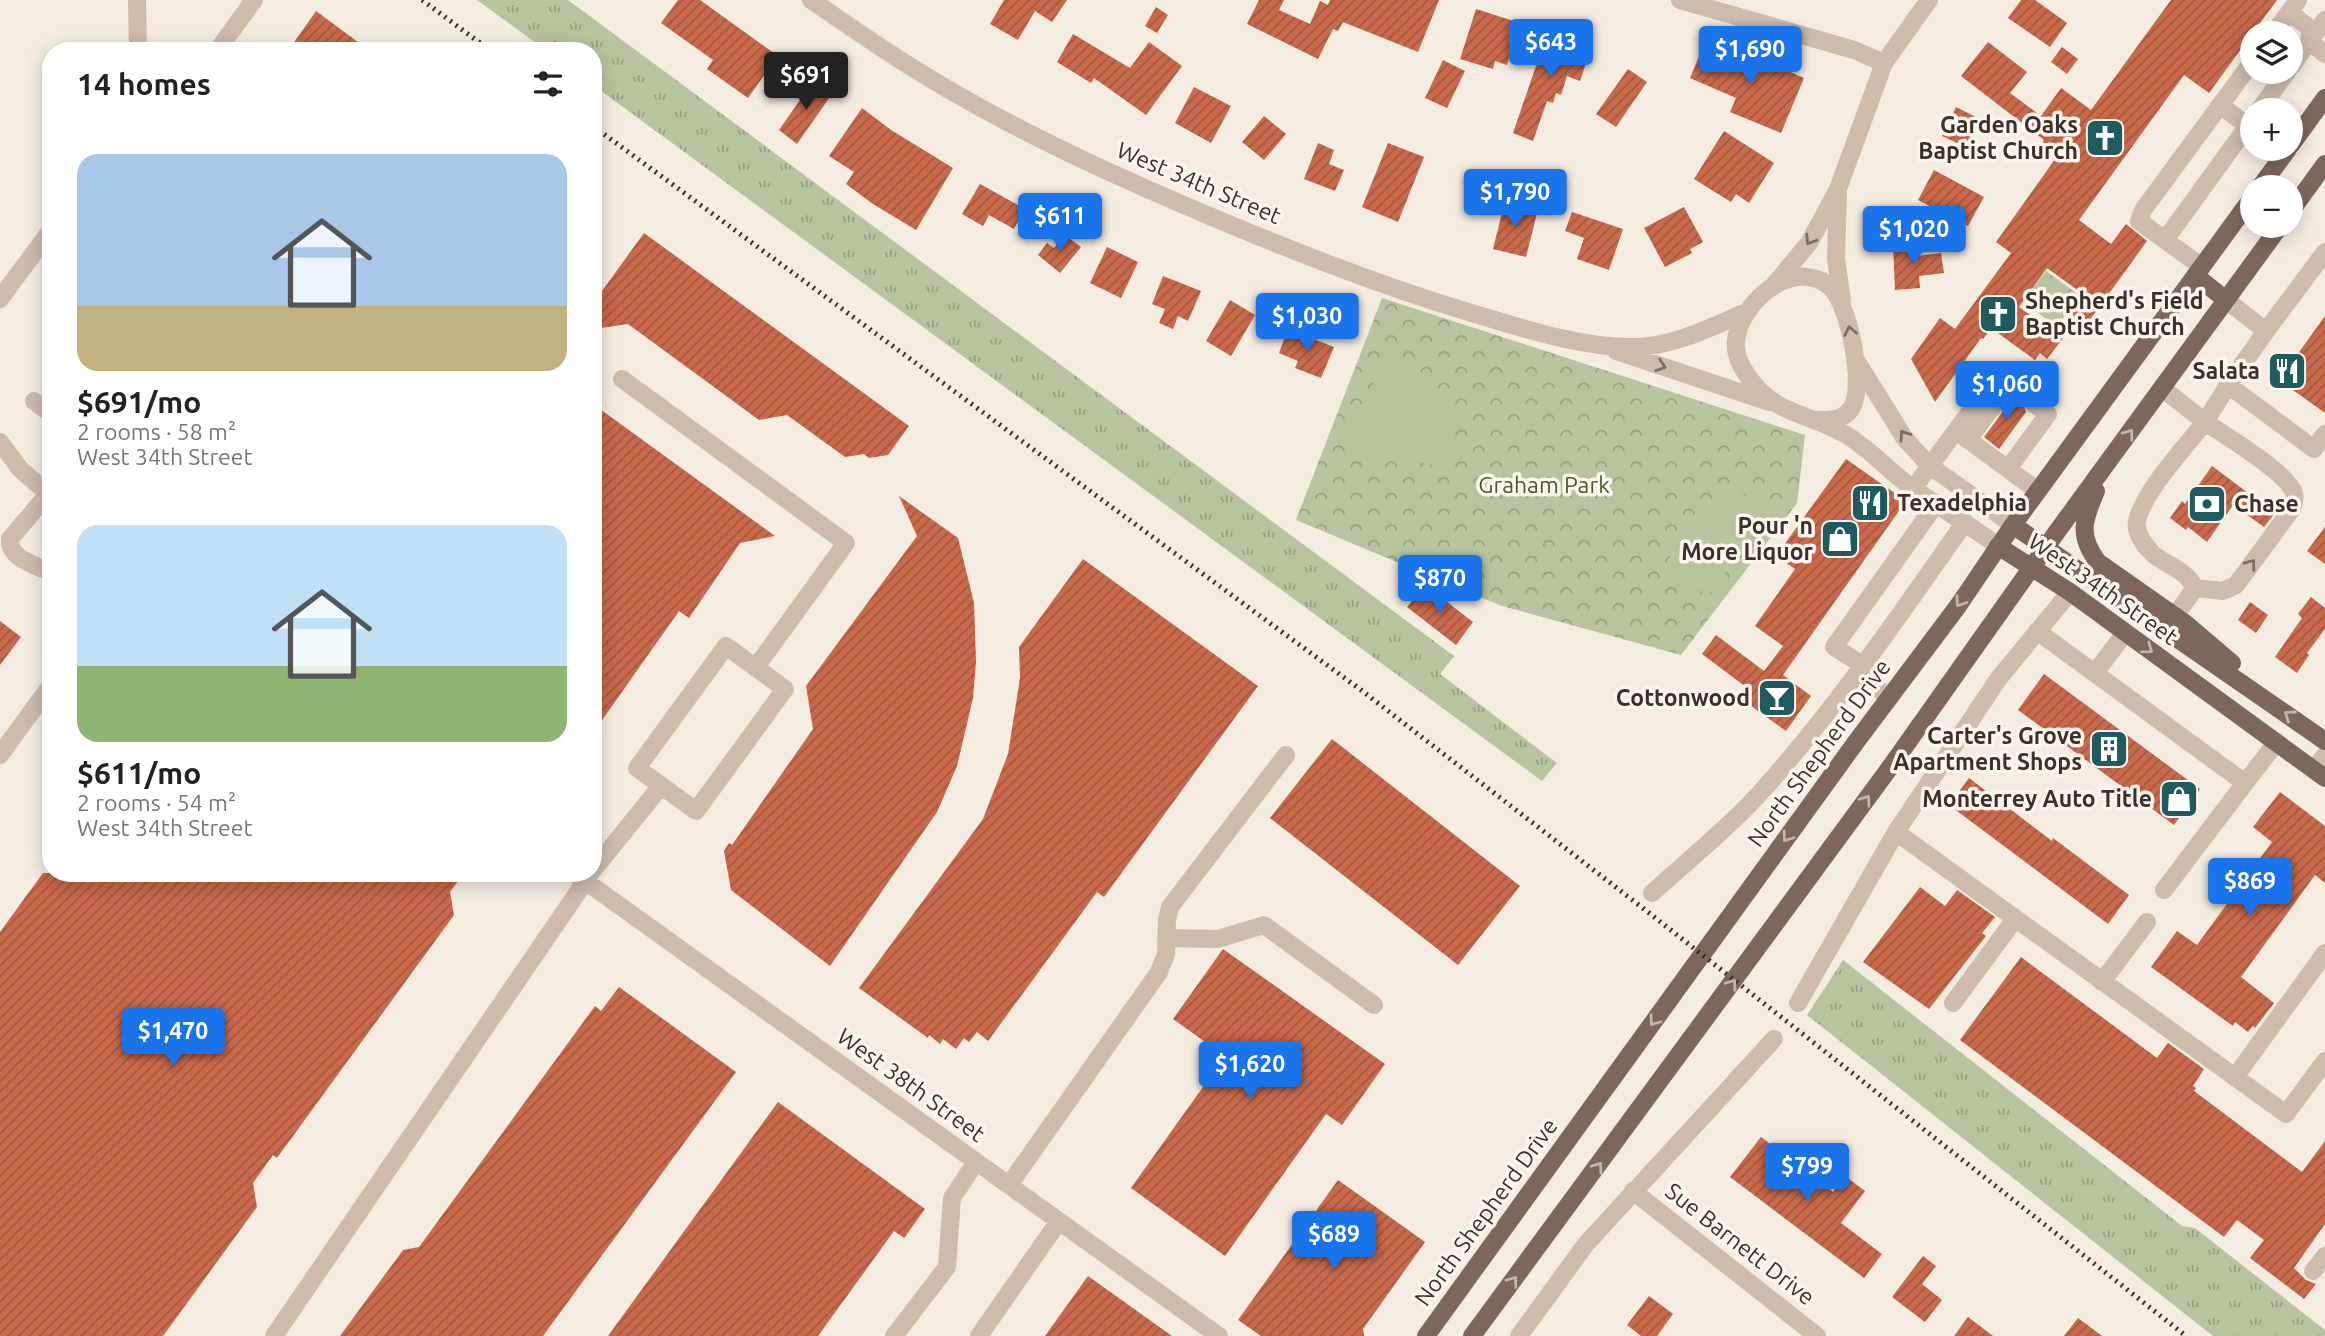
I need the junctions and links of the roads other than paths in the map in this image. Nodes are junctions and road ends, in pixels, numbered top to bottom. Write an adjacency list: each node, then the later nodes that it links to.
1 (137, 0): 10 (street)
2 (254, 0): 11 (street)
3 (811, 0): 36 (street, West 34th Street)
4 (1679, 0): 14 (street)
5 (1929, 0): 14 (street)
6 (2293, 6): 8 (street); 9 (street)
7 (2325, 20): 9 (street)
8 (2282, 21)
9 (2309, 41): 12 (street); 13 (street)
10 (138, 42)
11 (224, 42)
12 (2303, 50)
13 (2325, 54)
14 (1884, 63): 22 (street)
15 (2240, 79): 17 (street)
16 (2325, 98): 19 (main road)
17 (2221, 105): 18 (street); 26 (street)
18 (2240, 117)
19 (2303, 129)
20 (2240, 137): 26 (street)
21 (2325, 164): 23 (main road)
22 (1838, 189): 30 (street, one-way to 30); 33 (street)
23 (2303, 194)
24 (2240, 215): 29 (main road, North Shepherd Drive)
25 (2271, 238): 32 (main road)
26 (2165, 240): 29 (street)
27 (42, 242): 31 (street)
28 (2325, 252): 35 (street)
29 (2199, 272): 32 (main road); 56 (main road, North Shepherd Drive)
30 (1774, 285): 33 (street); 34 (street)
31 (0, 299)
32 (2227, 300): 35 (street); 41 (main road)
33 (1843, 305): 37 (street, one-way to 33)
34 (1746, 312): 36 (street, West 34th Street); 43 (street)
35 (2266, 331): 39 (street)
36 (1597, 344): 43 (street, West 34th Street, one-way to 43)
37 (1855, 360): 46 (street); 52 (street, West 34th Street, one-way to 37)
38 (622, 379): 70 (street)
39 (2228, 385): 47 (street); 48 (street)
40 (2010, 386): 49 (street)
41 (2162, 388): 47 (street); 51 (main road, one-way to 41)
42 (34, 401): 45 (street)
43 (1772, 402): 46 (street)
44 (2033, 403): 53 (street)
45 (42, 407)
46 (1817, 420): 55 (street, West 34th Street)
47 (2205, 422): 65 (street); 65 (street, one-way to 47)
48 (2325, 434)
49 (1962, 436): 52 (street); 53 (street)
50 (0, 442): 54 (street)
51 (2107, 465): 62 (main road); 67 (main road)
52 (1930, 466): 55 (street); 60 (street, West 34th Street)
53 (2008, 469): 56 (street)
54 (42, 489)
55 (1913, 489): 58 (street, West 34th Street)
56 (2038, 491): 60 (main road, North Shepherd Drive)
57 (42, 503): 63 (street)
58 (1936, 504): 59 (street, West 34th Street); 71 (street)
59 (1965, 522): 61 (street, West 34th Street); 71 (street)
60 (2012, 524): 61 (main road, North Shepherd Drive); 62 (main road, West 34th Street)
61 (1998, 546): 64 (main road, West 34th Street); 75 (main road, North Shepherd Drive, one-way to 75)
62 (2045, 548): 64 (main road); 73 (main road, West 34th Street)
63 (42, 569)
64 (2031, 569): 66 (main road, West 34th Street); 112 (main road, one-way to 64)
65 (2195, 587): 67 (street)
66 (2070, 592): 68 (street); 69 (main road, West 34th Street)
67 (2175, 616): 73 (main road)
68 (2037, 631): 72 (street); 84 (street)
69 (2125, 633): 72 (street); 77 (main road, West 34th Street, one-way to 77)
70 (756, 667): 83 (street); 83 (street)
71 (1861, 671): 75 (street); 89 (street)
72 (2095, 673): 82 (street)
73 (2254, 690): 76 (main road, West 34th Street, one-way to 73)
74 (42, 697): 78 (street)
75 (1890, 697): 111 (main road, North Shepherd Drive, one-way to 111)
76 (2325, 741)
77 (2276, 743): 81 (main road, West 34th Street); 82 (street)
78 (0, 755)
79 (1286, 755): 92 (street)
80 (2325, 755): 81 (street)
81 (2319, 774)
82 (2245, 783): 88 (street)
83 (662, 786): 85 (street)
84 (1896, 832): 90 (street); 95 (street)
85 (602, 855)
86 (581, 882): 107 (street)
87 (597, 882): 101 (street, West 38th Street)
88 (2164, 890)
89 (1652, 892)
90 (2015, 919): 94 (street); 96 (street)
91 (2147, 922): 94 (street)
92 (1168, 938): 97 (street); 102 (street)
93 (2325, 953): 100 (street)
94 (2102, 982): 100 (street)
95 (1798, 1003)
96 (1953, 1003)
97 (1374, 1005)
98 (1774, 1039): 103 (street, Sue Barnett Drive)
99 (2325, 1061): 100 (street)
100 (2235, 1077)
101 (976, 1162): 102 (street, West 38th Street); 108 (street)
102 (1009, 1185): 104 (street, West 38th Street)
103 (1633, 1191): 113 (street, Sue Barnett Drive); 114 (street, Sue Barnett Drive)
104 (1059, 1221): 109 (street); 110 (street, West 38th Street)
105 (2325, 1256): 106 (street)
106 (2314, 1271)
107 (274, 1336)
108 (894, 1336)
109 (979, 1336)
110 (1219, 1336)
111 (1426, 1336)
112 (1472, 1336)
113 (1519, 1336)
114 (1817, 1336)

